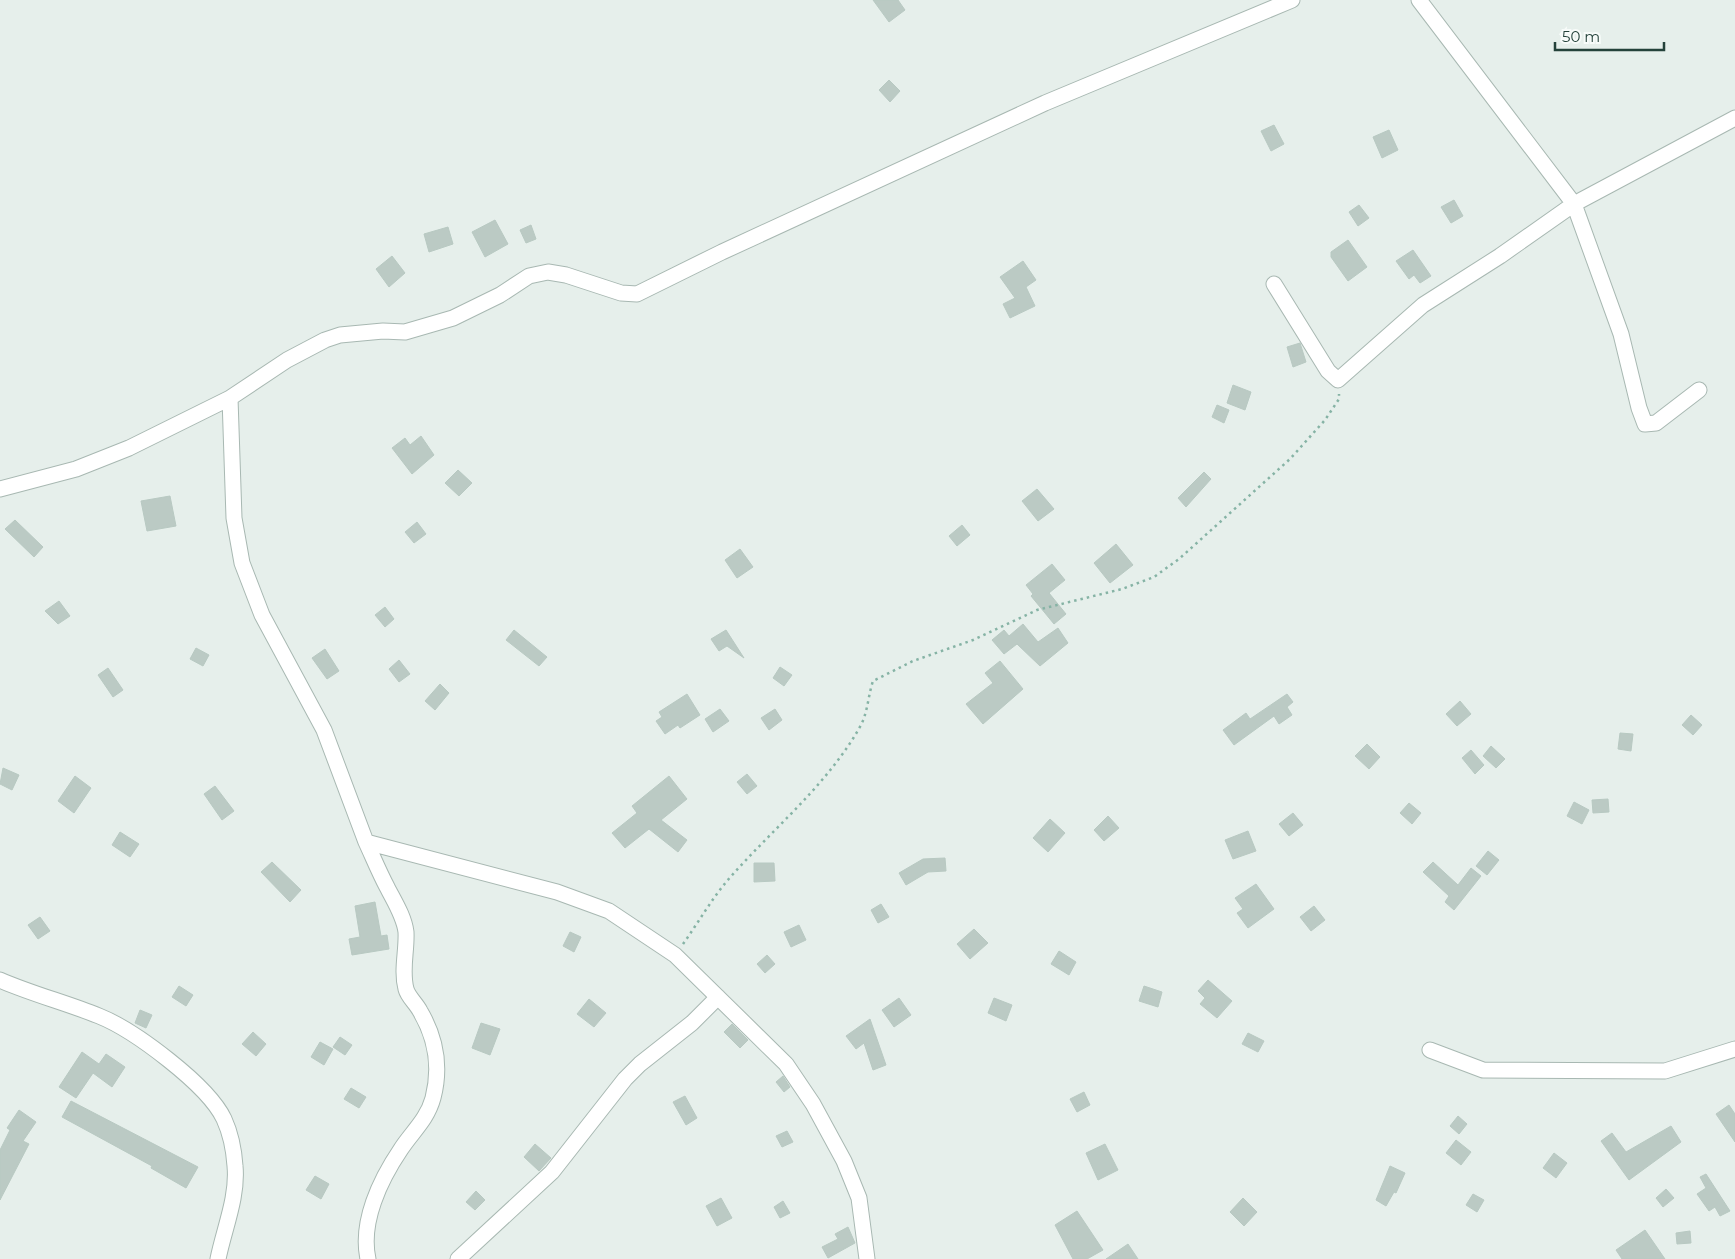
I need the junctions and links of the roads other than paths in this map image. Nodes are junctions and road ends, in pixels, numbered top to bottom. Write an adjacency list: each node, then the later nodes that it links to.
1 (1292, 0): 7 (street)
2 (1419, 0): 4 (street)
3 (1735, 118): 4 (street)
4 (1574, 204): 5 (street); 6 (street)
5 (1274, 284)
6 (1700, 390)
7 (230, 398): 8 (street); 9 (street)
8 (0, 489)
9 (366, 842): 11 (street); 15 (street)
10 (0, 980): 14 (street)
11 (718, 997): 16 (street); 17 (street)
12 (1735, 1049): 13 (street)
13 (1430, 1050)
14 (218, 1259)
15 (368, 1259)
16 (458, 1259)
17 (867, 1259)

